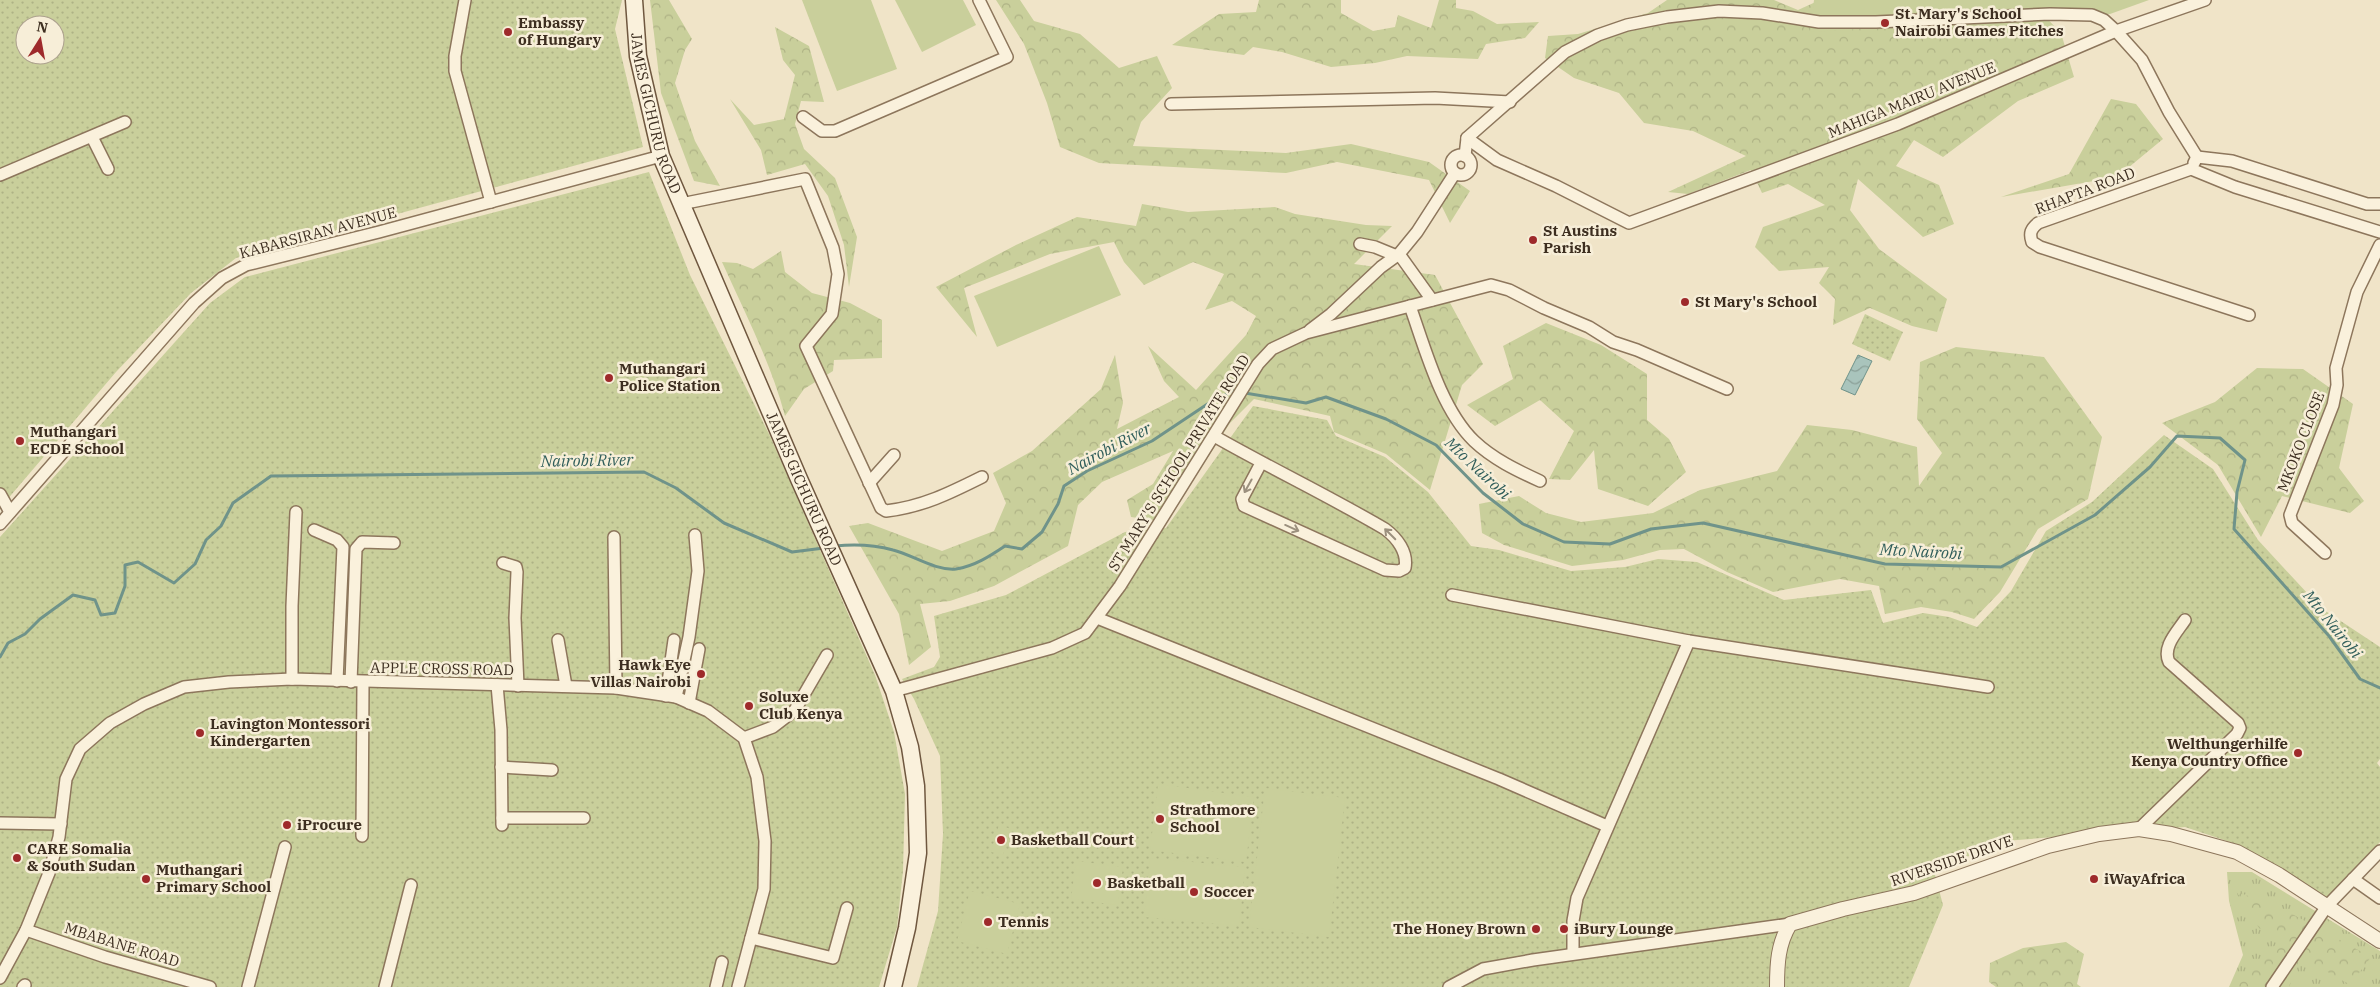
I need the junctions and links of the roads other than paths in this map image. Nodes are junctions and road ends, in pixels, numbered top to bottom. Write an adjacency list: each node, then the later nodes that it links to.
1 (465, 0): 17 (street)
2 (634, 0): 12 (main road, JAMES GICHURU ROAD)
3 (979, 0): 8 (street)
4 (2205, 0): 5 (street, MAHIGA MAIRU AVENUE)
5 (2116, 31): 6 (street); 11 (street, MAHIGA MAIRU AVENUE); 13 (street)
6 (1510, 102): 7 (street); 11 (street)
7 (1171, 104)
8 (803, 117)
9 (125, 122): 10 (street)
10 (92, 136): 14 (street); 16 (street)
11 (1467, 138): 23 (street)
12 (661, 156): 17 (street, KABARSIRAN AVENUE); 18 (main road, JAMES GICHURU ROAD)
13 (2197, 157): 15 (street); 19 (street)
14 (108, 169)
15 (2190, 169): 20 (street); 26 (street, RHAPTA ROAD)
16 (0, 175)
17 (491, 202): 36 (street, KABARSIRAN AVENUE)
18 (681, 204): 34 (street); 61 (main road, JAMES GICHURU ROAD)
19 (2380, 204)
20 (2380, 232)
21 (1360, 244): 23 (street)
22 (2380, 245): 43 (street, MKOKO CLOSE)
23 (1398, 255): 24 (street); 27 (street)
24 (1432, 300): 25 (street, ST MARY'S SCHOOL PRIVATE ROAD); 28 (street, ST MARY'S SCHOOL PRIVATE ROAD)
25 (1410, 306): 27 (street, ST MARY'S SCHOOL PRIVATE ROAD); 33 (street)
26 (2249, 315)
27 (1306, 332): 29 (street, ST MARY'S SCHOOL PRIVATE ROAD)
28 (1727, 389)
29 (1214, 436): 31 (street); 46 (street, ST MARY'S SCHOOL PRIVATE ROAD)
30 (894, 455): 34 (street)
31 (1261, 464): 31 (street, one-way to 31)
32 (982, 477): 34 (street)
33 (1540, 481)
34 (870, 483)
35 (0, 494): 36 (street)
36 (10, 512): 38 (street, KABARSIRAN AVENUE)
37 (296, 512): 53 (street)
38 (0, 524)
39 (314, 530): 54 (street)
40 (695, 534): 62 (street)
41 (614, 537): 60 (street)
42 (394, 543): 55 (street)
43 (2325, 552)
44 (503, 563): 57 (street)
45 (1452, 595): 50 (street)
46 (1097, 618): 61 (street, ST MARY'S SCHOOL PRIVATE ROAD); 70 (street)
47 (2185, 620): 71 (street)
48 (558, 640): 58 (street)
49 (674, 640): 62 (street)
50 (1689, 641): 59 (street); 70 (street)
51 (699, 648): 63 (street)
52 (827, 655): 64 (street)
53 (292, 679): 54 (street, APPLE CROSS ROAD); 69 (street, APPLE CROSS ROAD)
54 (338, 681): 55 (street, APPLE CROSS ROAD)
55 (357, 682): 56 (street, APPLE CROSS ROAD); 72 (street)
56 (497, 686): 57 (street, APPLE CROSS ROAD); 65 (street)
57 (518, 686): 58 (street, APPLE CROSS ROAD)
58 (566, 686): 60 (street, APPLE CROSS ROAD)
59 (1988, 687)
60 (616, 688): 62 (street, APPLE CROSS ROAD)
61 (894, 691): 92 (main road, JAMES GICHURU ROAD)
62 (671, 696): 63 (street, APPLE CROSS ROAD)
63 (689, 703): 64 (street, APPLE CROSS ROAD)
64 (744, 738): 82 (street)
65 (501, 767): 66 (street); 67 (street)
66 (552, 770)
67 (584, 818)
68 (0, 823): 69 (street)
69 (61, 824): 81 (street, APPLE CROSS ROAD)
70 (1607, 826): 84 (street)
71 (2139, 829): 78 (street, RIVERSIDE DRIVE); 80 (street, RIVERSIDE DRIVE)
72 (362, 836)
73 (285, 847): 88 (street)
74 (2380, 851): 75 (street)
75 (2353, 878): 77 (street); 78 (street)
76 (411, 885): 89 (street)
77 (2380, 898)
78 (2327, 906): 83 (street, RIVERSIDE DRIVE); 95 (street)
79 (847, 908): 82 (street)
80 (1790, 924): 84 (street, RIVERSIDE DRIVE); 94 (street)
81 (26, 930): 86 (street, APPLE CROSS ROAD); 87 (street, MBABANE ROAD)
82 (751, 938): 91 (street)
83 (2380, 941)
84 (1573, 953): 93 (street, RIVERSIDE DRIVE)
85 (722, 962): 90 (street)
86 (0, 978)
87 (210, 987)
88 (248, 987)
89 (385, 987)
90 (716, 987)
91 (738, 987)
92 (893, 987)
93 (1449, 987)
94 (1777, 987)
95 (2272, 987)

